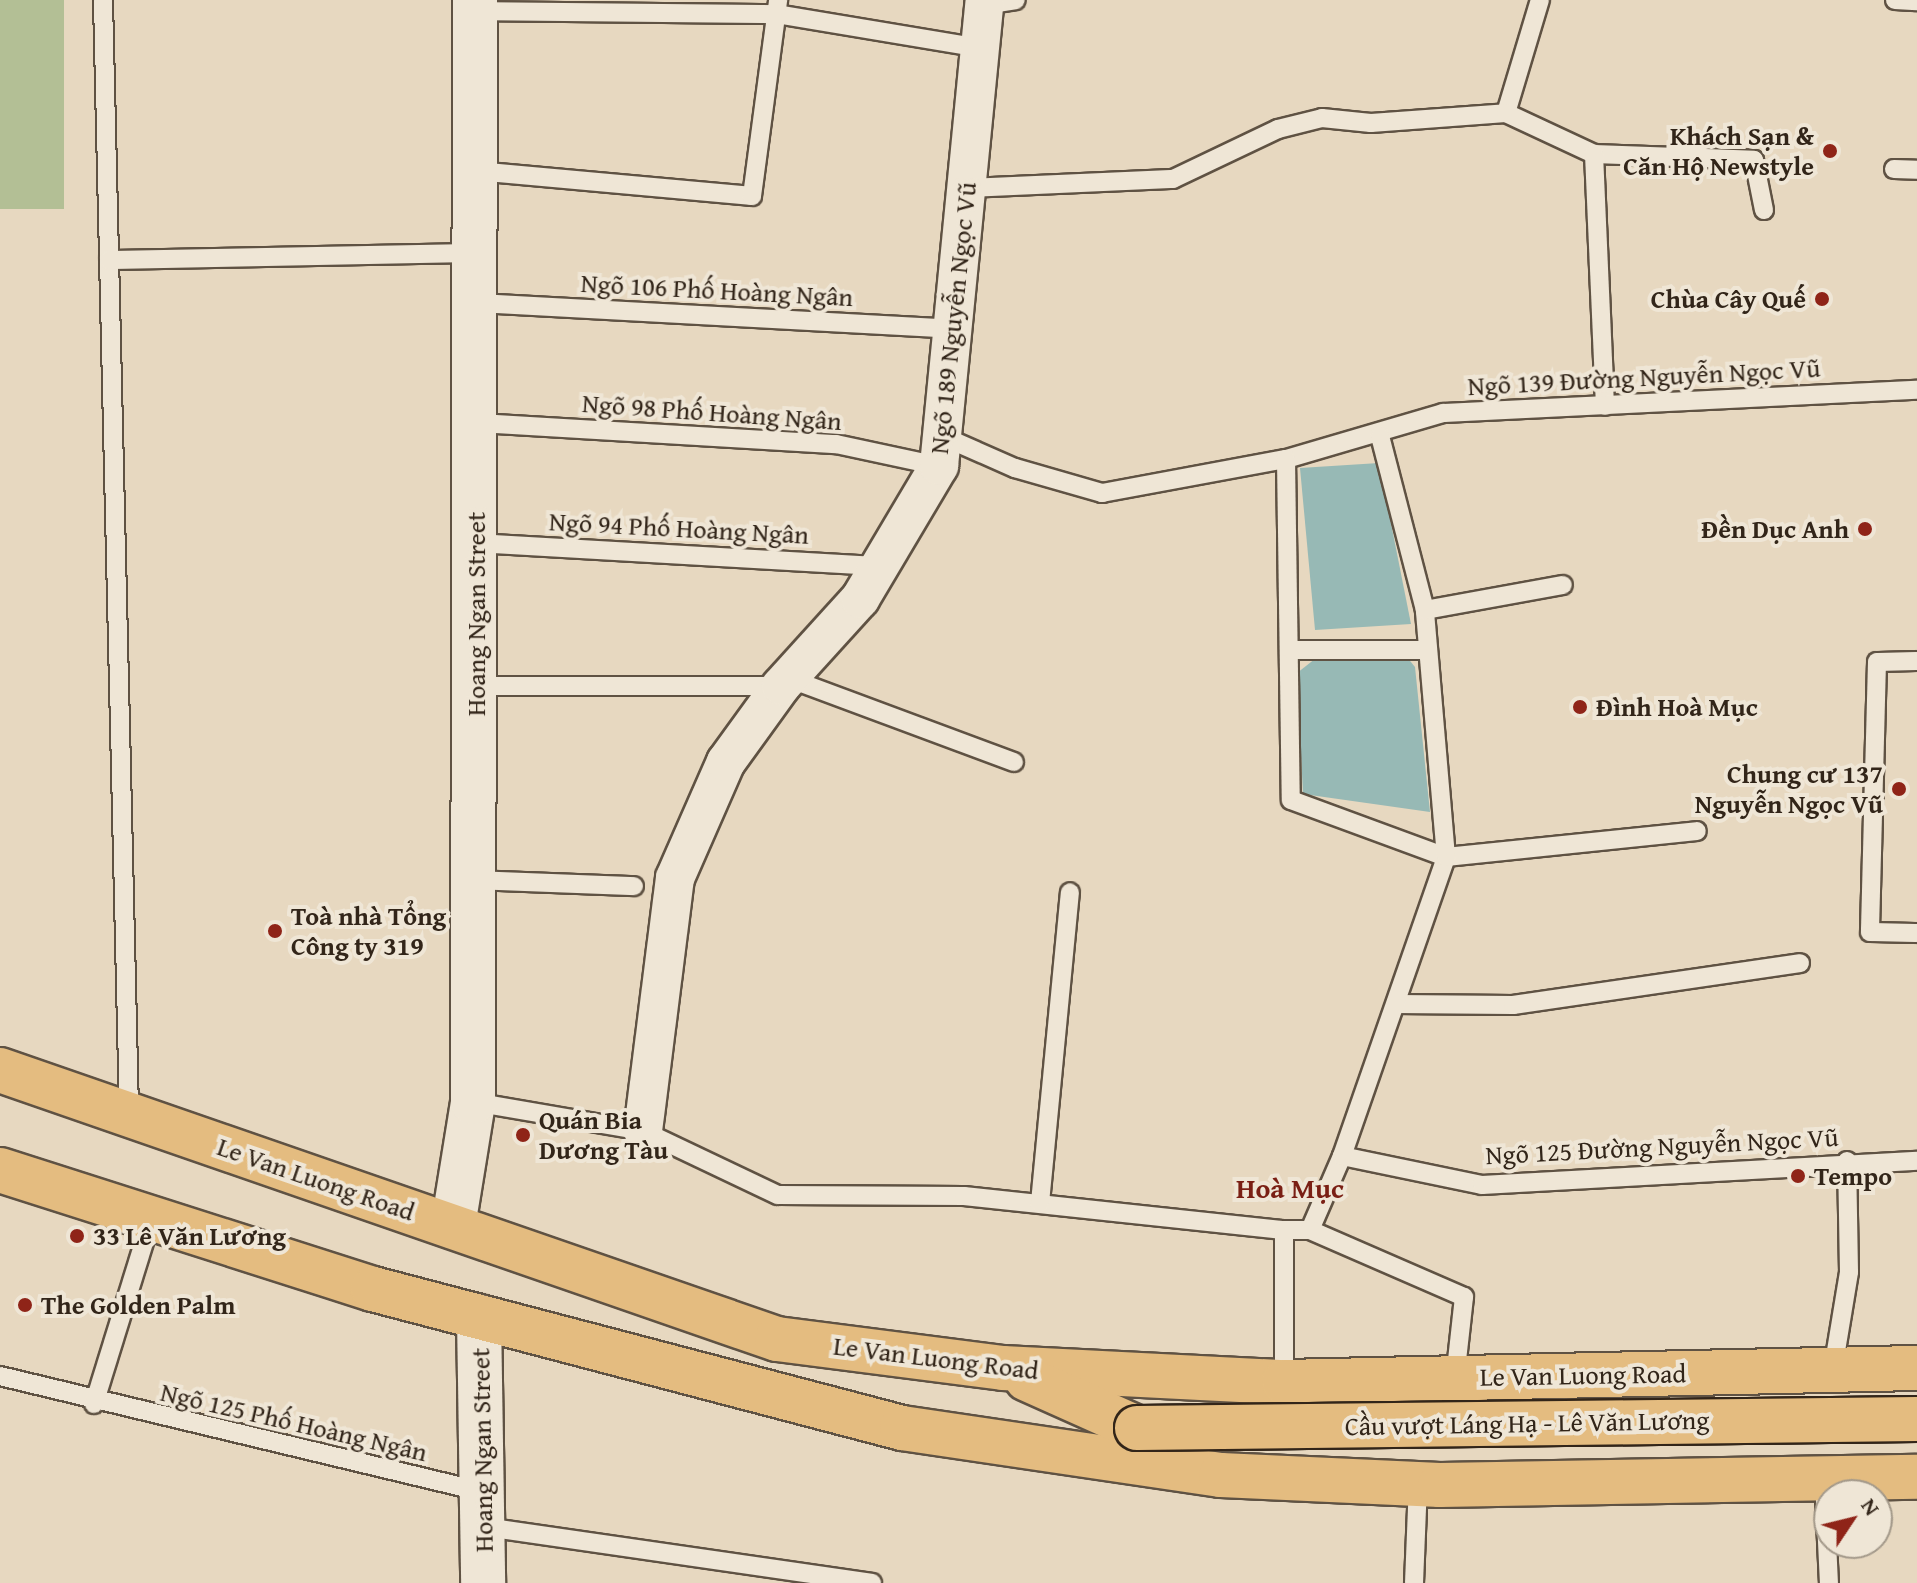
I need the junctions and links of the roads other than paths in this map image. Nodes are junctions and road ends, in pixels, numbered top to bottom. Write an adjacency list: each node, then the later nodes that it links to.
1 (103, 0): 18 (lane)
2 (1540, 0): 10 (lane)
3 (1895, 0): 4 (lane)
4 (1917, 1)
5 (995, 2): 9 (street, Ngõ 189 Nguyễn Ngọc Vũ)
6 (475, 6): 7 (lane); 14 (street, Hoang Ngan Street)
7 (658, 6): 8 (lane)
8 (778, 7): 9 (lane); 14 (lane)
9 (981, 48): 15 (street, Ngõ 189 Nguyễn Ngọc Vũ)
10 (1506, 113): 11 (lane); 15 (lane)
11 (1594, 154): 16 (lane); 22 (lane)
12 (1894, 169): 13 (lane)
13 (1917, 170)
14 (477, 171): 17 (street, Hoang Ngan Street)
15 (966, 188): 20 (street, Ngõ 189 Nguyễn Ngọc Vũ)
16 (1764, 210)
17 (477, 253): 18 (lane); 19 (street, Hoang Ngan Street)
18 (109, 260): 47 (lane)
19 (478, 303): 20 (lane, Ngõ 106 Phố Hoàng Ngân); 23 (street, Hoang Ngan Street)
20 (952, 329): 25 (street, Ngõ 189 Nguyễn Ngọc Vũ)
21 (1917, 390): 22 (lane, Ngõ 139 Đường Nguyễn Ngọc Vũ)
22 (1605, 406): 24 (lane, Ngõ 139 Đường Nguyễn Ngọc Vũ)
23 (479, 423): 25 (lane, Ngõ 98 Phố Hoàng Ngân); 27 (street, Hoang Ngan Street)
24 (1380, 436): 26 (lane, Ngõ 139 Đường Nguyễn Ngọc Vũ); 30 (lane)
25 (940, 451): 26 (lane, Ngõ 98 Phố Hoàng Ngân); 28 (street, Ngõ 189 Nguyễn Ngọc Vũ)
26 (1286, 459): 31 (lane)
27 (476, 543): 28 (lane, Ngõ 94 Phố Hoàng Ngân); 35 (street, Hoang Ngan Street)
28 (880, 566): 34 (street, Ngõ 189 Nguyễn Ngọc Vũ)
29 (1563, 585): 30 (lane)
30 (1425, 610): 32 (lane)
31 (1291, 650): 32 (lane); 38 (lane)
32 (1428, 650): 38 (lane)
33 (1917, 661): 42 (lane)
34 (785, 682): 35 (lane); 36 (lane); 48 (street, Ngõ 189 Nguyễn Ngọc Vũ)
35 (475, 686): 39 (street, Hoang Ngan Street)
36 (1014, 762)
37 (1697, 831): 38 (lane)
38 (1446, 857): 44 (lane)
39 (475, 880): 40 (lane); 46 (street, Hoang Ngan Street)
40 (634, 886)
41 (1070, 892): 53 (lane)
42 (1917, 933)
43 (1800, 963): 44 (lane)
44 (1396, 1004): 49 (lane)
45 (0, 1070): 47 (main road, Le Van Luong Road)
46 (473, 1102): 48 (lane); 55 (street, Hoang Ngan Street)
47 (129, 1113): 55 (main road, Le Van Luong Road)
48 (643, 1131): 53 (lane)
49 (1342, 1156): 50 (lane, Ngõ 125 Đường Nguyễn Ngọc Vũ); 57 (lane)
50 (1847, 1161): 51 (lane, Ngõ 125 Đường Nguyễn Ngọc Vũ); 61 (lane)
51 (1917, 1161)
52 (0, 1170): 54 (main road)
53 (1040, 1203): 56 (lane)
54 (152, 1217): 58 (main road); 65 (lane)
55 (453, 1226): 59 (main road, Le Van Luong Road)
56 (1284, 1230): 57 (lane); 64 (lane)
57 (1310, 1230): 63 (lane)
58 (479, 1317): 68 (main road); 73 (street, Hoang Ngan Street)
59 (1003, 1368): 64 (main road, Le Van Luong Road); 67 (main road)
60 (1917, 1368): 61 (main road, Le Van Luong Road)
61 (1849, 1370): 63 (main road, Le Van Luong Road); 69 (main road)
62 (0, 1376): 65 (lane, Ngõ 125 Phố Hoàng Ngân)
63 (1455, 1378): 64 (main road, Le Van Luong Road)
64 (1284, 1382)
65 (94, 1404): 73 (lane, Ngõ 125 Phố Hoàng Ngân)
66 (1917, 1419): 67 (main road, Cầu vượt Láng Hạ - Lê Văn Lương, bridge)
67 (1137, 1428): 68 (main road, Cầu vượt Láng Hạ - Lê Văn Lương)
68 (1000, 1442): 72 (main road)
69 (1867, 1477): 70 (main road); 71 (main road)
70 (1917, 1477)
71 (1824, 1478): 72 (main road); 77 (lane)
72 (1418, 1485): 76 (lane)
73 (484, 1509): 74 (street, Hoang Ngan Street); 75 (lane, Ngõ 125 Phố Hoàng Ngân)
74 (483, 1583)
75 (872, 1583)
76 (1414, 1583)
77 (1829, 1583)

